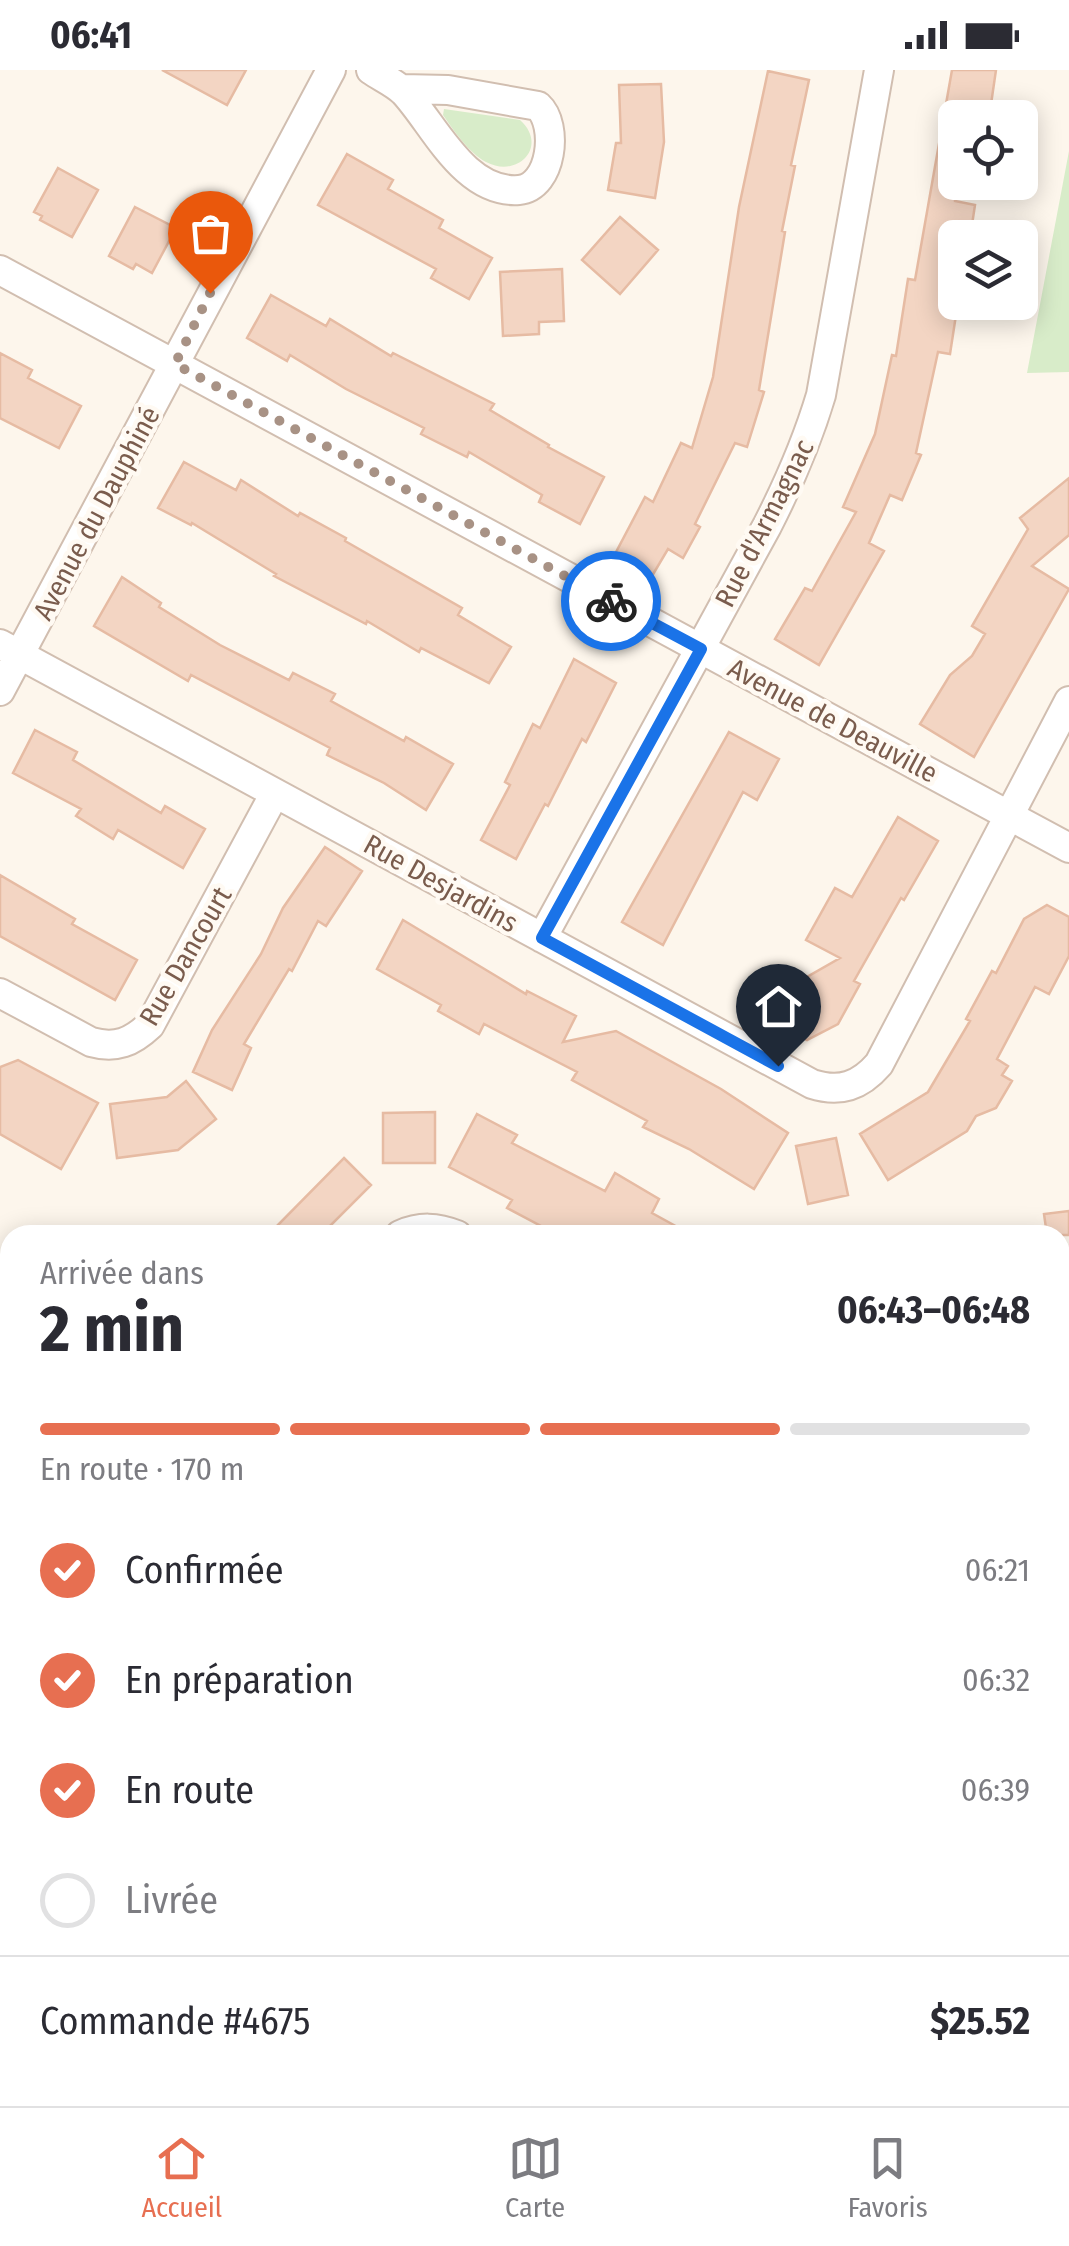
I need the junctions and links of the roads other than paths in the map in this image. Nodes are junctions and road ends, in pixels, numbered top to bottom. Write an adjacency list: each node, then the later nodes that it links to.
1 (331, 70): 6 (street, Avenue du Dauphiné)
2 (371, 70): 4 (street)
3 (880, 70): 8 (street, Rue d'Armagnac)
4 (402, 89): 4 (street)
5 (0, 270): 6 (street, Avenue de Deauville)
6 (175, 364): 7 (street, Avenue du Dauphiné); 8 (street, Avenue de Deauville)
7 (10, 649): 9 (street, Avenue du Dauphiné); 11 (street, Rue Desjardins)
8 (701, 649): 12 (street, Avenue de Deauville); 14 (street, Rue d'Armagnac)
9 (0, 691)
10 (1069, 701): 12 (street, Rue Desjardins)
11 (276, 793): 14 (street, Rue Desjardins); 15 (street, Rue Dancourt)
12 (1008, 815): 13 (street, Avenue de Deauville); 14 (street, Rue Desjardins)
13 (1069, 848)
14 (542, 938)
15 (0, 993)

